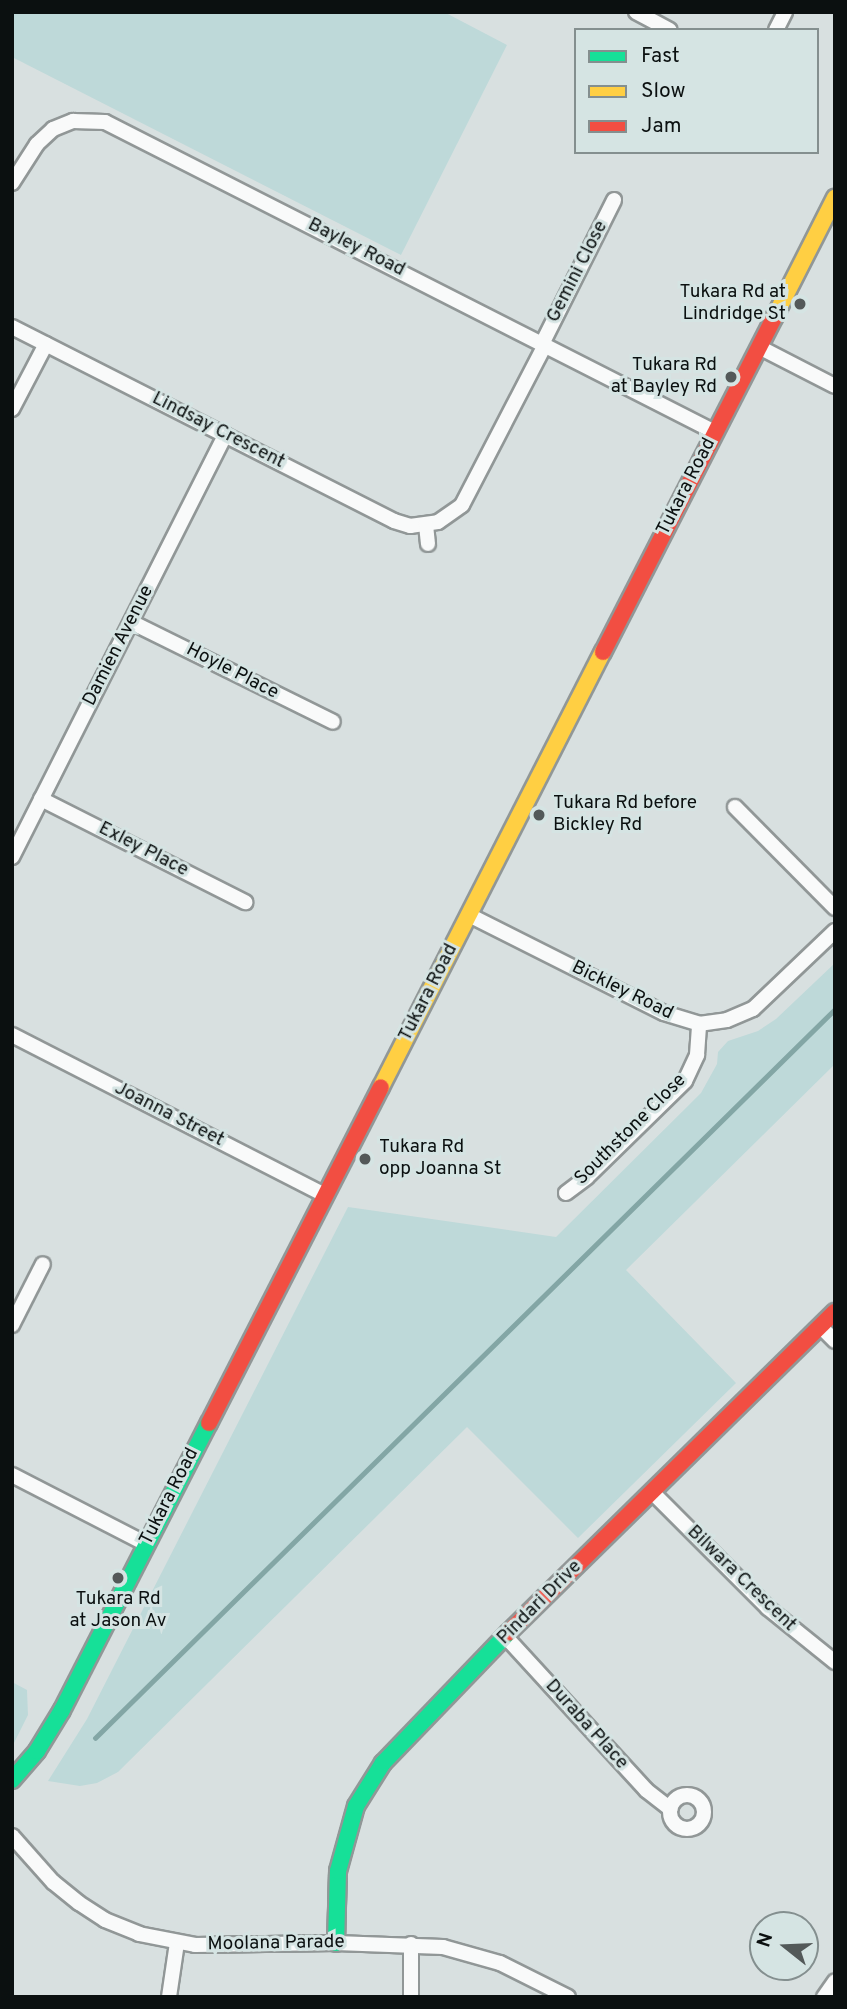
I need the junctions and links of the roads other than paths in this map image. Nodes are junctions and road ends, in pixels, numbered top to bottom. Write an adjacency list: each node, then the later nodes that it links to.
1 (636, 12): 3 (street)
2 (785, 12): 4 (street)
3 (666, 28)
4 (777, 28)
5 (12, 183): 10 (street, Bayley Road)
6 (835, 198): 11 (street, Tukara Road)
7 (614, 200): 10 (street, Gemini Close)
8 (12, 327): 9 (street, Lindsay Crescent)
9 (46, 344): 13 (street); 15 (street, Lindsay Crescent)
10 (544, 345): 14 (street, Bayley Road); 16 (street)
11 (759, 347): 12 (street); 14 (street, Tukara Road)
12 (835, 386)
13 (12, 410)
14 (715, 432): 25 (street, Tukara Road)
15 (225, 435): 16 (street, Lindsay Crescent); 18 (street, Damien Avenue)
16 (426, 525): 17 (street)
17 (428, 544)
18 (131, 621): 19 (street, Hoyle Place); 20 (street, Damien Avenue)
19 (333, 722)
20 (41, 799): 22 (street, Damien Avenue); 23 (street, Exley Place)
21 (734, 807): 24 (street)
22 (12, 857)
23 (245, 902)
24 (835, 908)
25 (469, 915): 27 (street, Bickley Road); 30 (street, Tukara Road)
26 (835, 931): 27 (street, Bickley Road)
27 (699, 1024): 29 (street, Southstone Close)
28 (12, 1035): 30 (street, Joanna Street)
29 (566, 1193)
30 (325, 1195): 38 (street, Tukara Road)
31 (43, 1264): 33 (street)
32 (835, 1311): 34 (street, Pindari Drive)
33 (12, 1325)
34 (820, 1326): 35 (street); 37 (street, Pindari Drive)
35 (835, 1341)
36 (12, 1475): 38 (street)
37 (652, 1492): 39 (street, Pindari Drive); 40 (street, Bilwara Crescent)
38 (146, 1544): 41 (street, Tukara Road)
39 (505, 1636): 42 (street, Duraba Place); 44 (street, Pindari Drive)
40 (835, 1662)
41 (12, 1780)
42 (670, 1810)
43 (12, 1836): 45 (street, Moolana Parade)
44 (336, 1942): 45 (street, Moolana Parade); 46 (street, Moolana Parade)
45 (177, 1943): 48 (street)
46 (411, 1944): 49 (street); 50 (street, Moolana Parade)
47 (835, 1981): 51 (street)
48 (169, 1997)
49 (411, 1997)
50 (568, 1997)
51 (824, 1997)

